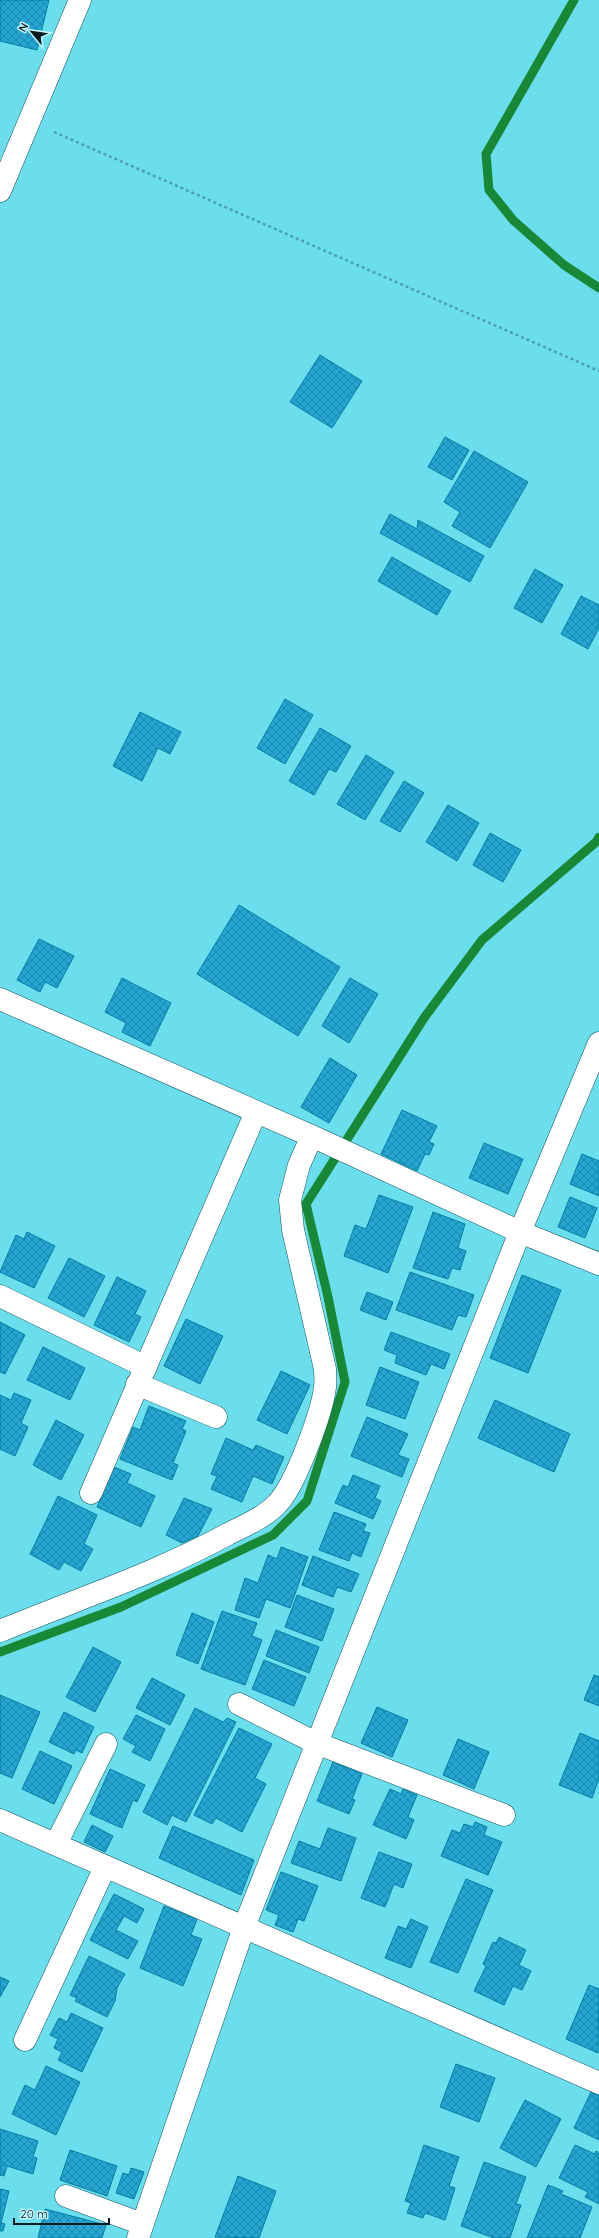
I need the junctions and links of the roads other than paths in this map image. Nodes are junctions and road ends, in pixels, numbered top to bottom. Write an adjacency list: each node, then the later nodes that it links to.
1 (80, 0): 2 (street)
2 (0, 191)
3 (2, 1006): 5 (street)
4 (599, 1043): 7 (street)
5 (256, 1112): 6 (street); 10 (street)
6 (317, 1138): 7 (street); 13 (street)
7 (520, 1232): 8 (street); 15 (street)
8 (599, 1264)
9 (0, 1296): 10 (street)
10 (141, 1375): 11 (street); 12 (street)
11 (216, 1417)
12 (91, 1493)
13 (0, 1631)
14 (239, 1704): 15 (street)
15 (316, 1743): 17 (street); 21 (street)
16 (106, 1744): 19 (street)
17 (504, 1815)
18 (0, 1820): 19 (street)
19 (56, 1844): 20 (street)
20 (105, 1867): 21 (street); 22 (street)
21 (244, 1927): 23 (street); 25 (street)
22 (25, 2040)
23 (599, 2083)
24 (66, 2196): 25 (street)
25 (140, 2231)

